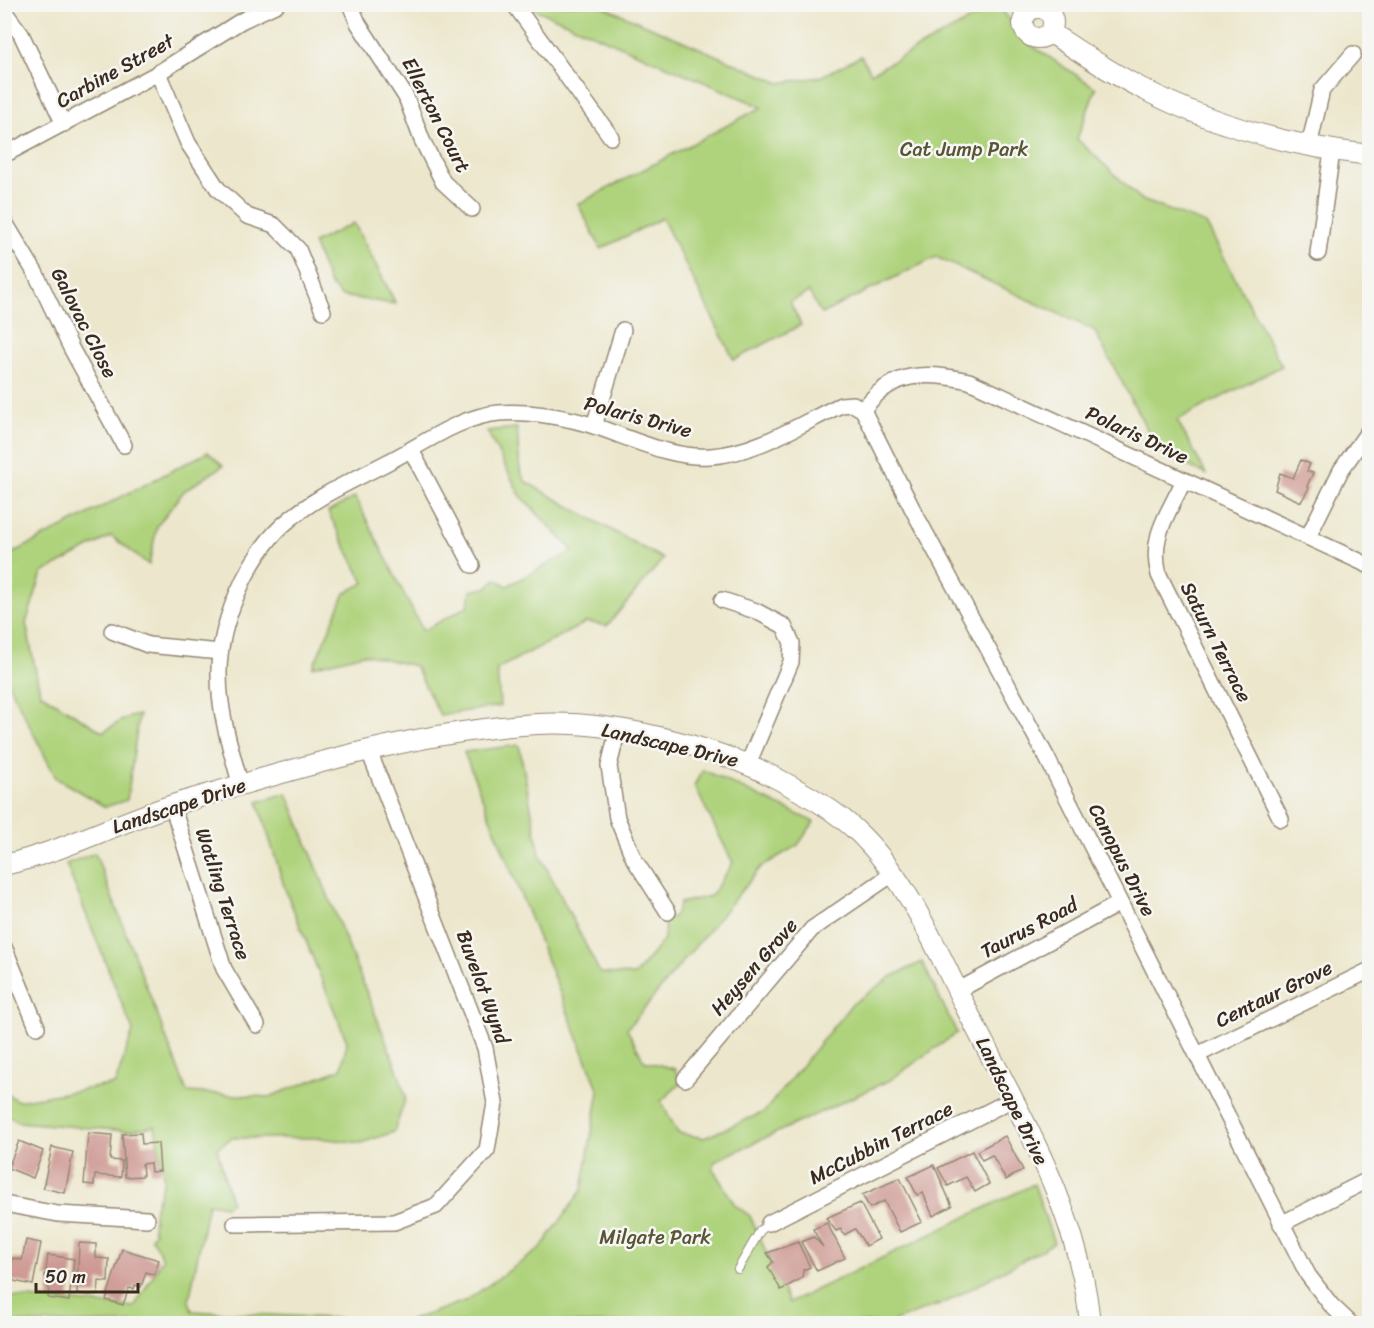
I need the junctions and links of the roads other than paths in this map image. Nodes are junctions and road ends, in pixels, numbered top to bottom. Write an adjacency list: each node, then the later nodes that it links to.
1 (277, 4): 9 (street, Carbine Street)
2 (350, 4): 16 (street, Ellerton Court)
3 (514, 4): 11 (street)
4 (1049, 7): 5 (street); 7 (street)
5 (1020, 9): 7 (street)
6 (4, 11): 10 (street)
7 (1051, 33): 12 (street)
8 (1353, 54): 12 (street)
9 (158, 73): 10 (street, Carbine Street); 19 (street)
10 (64, 124): 14 (street, Carbine Street)
11 (611, 137)
12 (1309, 146): 13 (street)
13 (1332, 151): 15 (street); 18 (street)
14 (4, 155)
15 (1370, 155)
16 (472, 209)
17 (4, 221): 24 (street, Galovac Close)
18 (1318, 253)
19 (323, 311)
20 (623, 330): 22 (street)
21 (863, 410): 22 (street, Polaris Drive); 26 (street, Polaris Drive); 41 (street, Canopus Drive)
22 (594, 426): 25 (street, Polaris Drive)
23 (1370, 429): 27 (street)
24 (124, 445)
25 (411, 450): 28 (street); 32 (street, Polaris Drive)
26 (1184, 480): 27 (street, Polaris Drive); 38 (street, Saturn Terrace)
27 (1308, 537): 29 (street, Polaris Drive)
28 (472, 565)
29 (1370, 566)
30 (722, 600): 35 (street)
31 (112, 631): 32 (street)
32 (220, 652): 36 (street, Polaris Drive)
33 (618, 729): 34 (street, Landscape Drive); 35 (street, Landscape Drive); 42 (street)
34 (369, 751): 36 (street, Landscape Drive); 55 (street, Buvelot Wynd)
35 (748, 764): 40 (street, Landscape Drive)
36 (241, 786): 37 (street, Landscape Drive)
37 (172, 805): 39 (street, Landscape Drive); 46 (street, Watling Terrace)
38 (1281, 819)
39 (4, 865)
40 (894, 873): 45 (street, Landscape Drive); 49 (street, Heysen Grove)
41 (1120, 903): 45 (street, Taurus Road); 48 (street, Canopus Drive)
42 (668, 912)
43 (4, 947): 47 (street)
44 (1370, 970): 48 (street, Centaur Grove)
45 (957, 991): 50 (street, Landscape Drive)
46 (257, 1025)
47 (37, 1027)
48 (1197, 1055): 56 (street, Canopus Drive)
49 (686, 1079)
50 (1011, 1100): 54 (street, McCubbin Terrace); 58 (street, Landscape Drive)
51 (1370, 1179): 56 (street)
52 (4, 1204): 53 (street)
53 (147, 1219)
54 (769, 1223): 57 (lane)
55 (235, 1224)
56 (1281, 1224): 59 (street, Canopus Drive)
57 (738, 1269)
58 (1090, 1323)
59 (1351, 1323)

